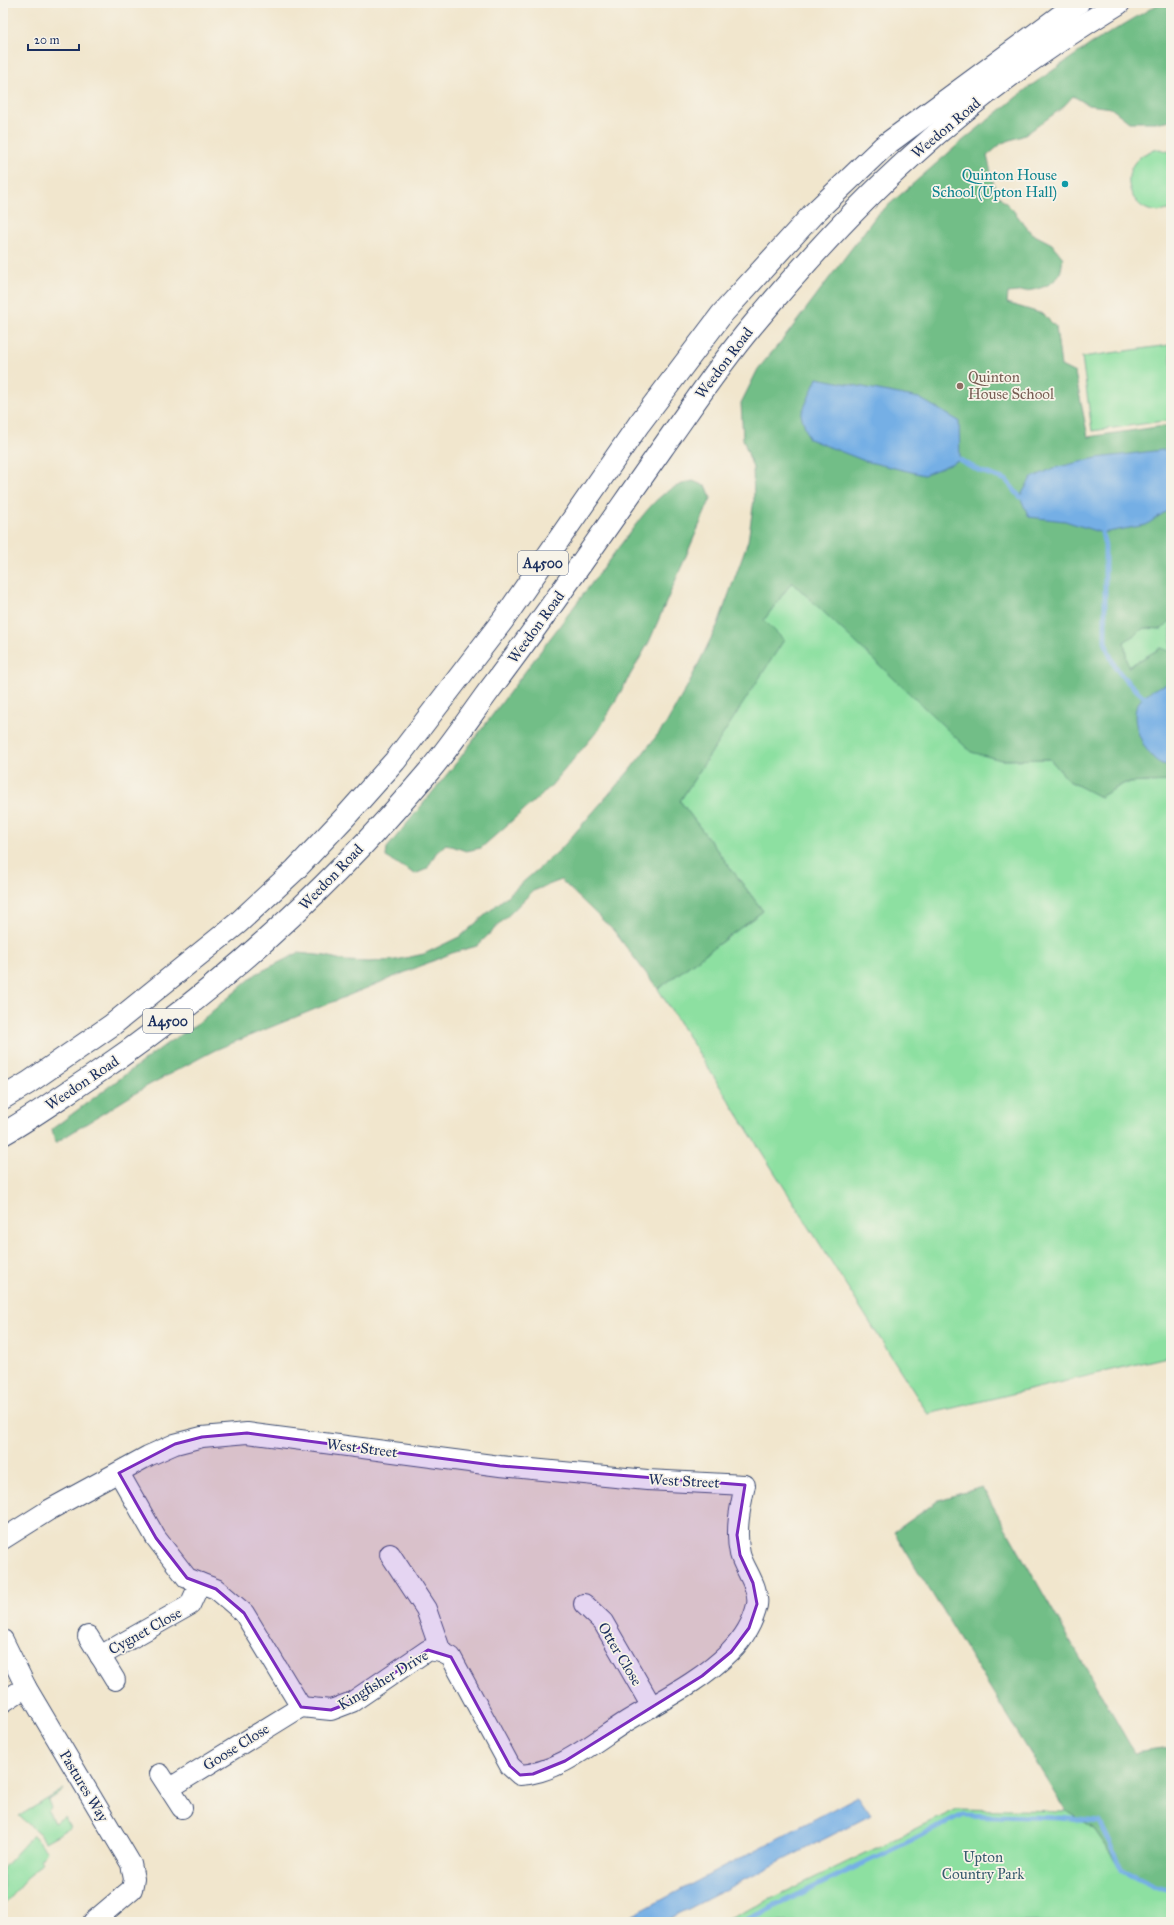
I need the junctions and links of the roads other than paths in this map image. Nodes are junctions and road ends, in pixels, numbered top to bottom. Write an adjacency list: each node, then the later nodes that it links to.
1 (1078, 3): 3 (highway, Weedon Road / A4500)
2 (1119, 3): 4 (highway, Weedon Road / A4500)
3 (3, 1098)
4 (3, 1134)
5 (119, 1473): 6 (street, West Street); 8 (street); 18 (street, West Street)
6 (3, 1539)
7 (390, 1554): 12 (street, Kingfisher Drive)
8 (200, 1583): 13 (street, Cygnet Close); 17 (street)
9 (584, 1604): 18 (street, Otter Close)
10 (88, 1636): 13 (street, Cygnet Close)
11 (3, 1640): 15 (street, Pastures Way)
12 (440, 1652): 17 (street, Kingfisher Drive); 18 (street)
13 (100, 1656): 14 (street, Cygnet Close)
14 (115, 1680)
15 (26, 1687): 16 (street); 20 (street, Pastures Way)
16 (3, 1702)
17 (301, 1707): 19 (street, Goose Close)
18 (652, 1707)
19 (182, 1808)
20 (93, 1922)

